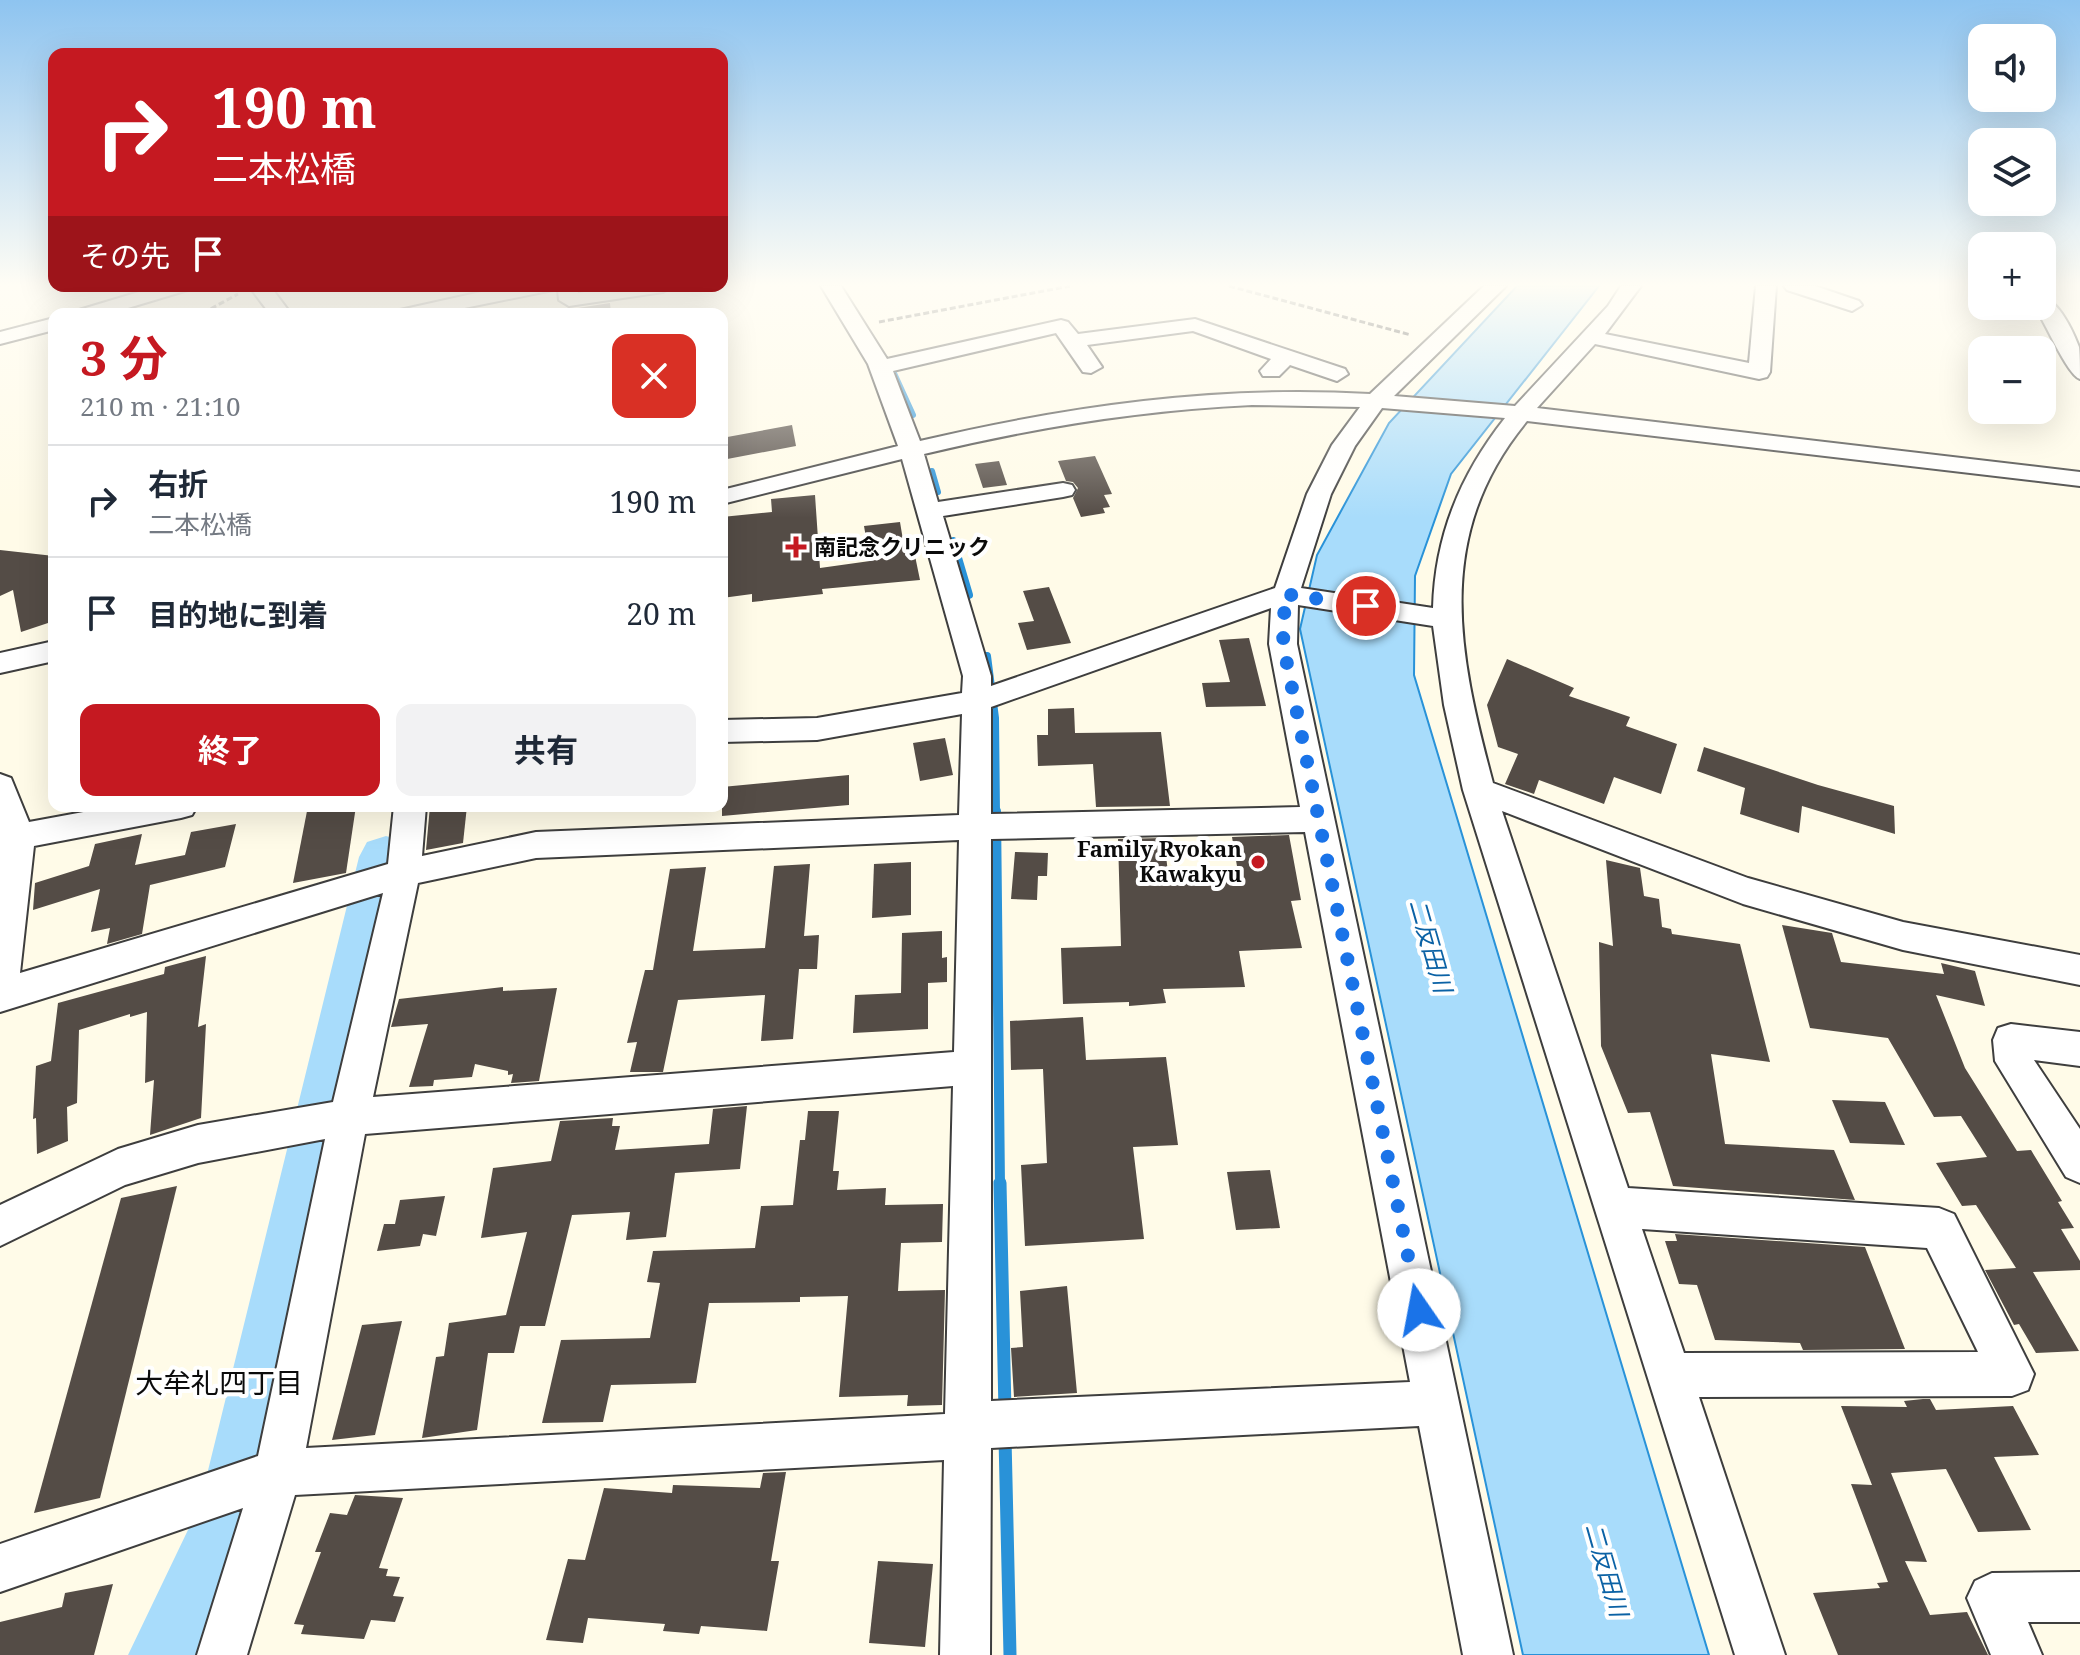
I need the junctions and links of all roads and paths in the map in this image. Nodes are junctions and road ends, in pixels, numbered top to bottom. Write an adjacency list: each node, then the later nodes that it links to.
1 (878, 363): 10 (street)
2 (897, 363): 10 (street)
3 (1088, 363): 11 (street)
4 (1279, 363): 13 (street)
5 (1305, 363): 12 (street)
6 (1417, 363): 14 (street)
7 (1568, 363): 15 (street)
8 (1717, 363): 9 (street)
9 (1760, 363)
10 (880, 367): 16 (street)
11 (1091, 367)
12 (1337, 374)
13 (1274, 397): 14 (street); 16 (street)
14 (1377, 400): 15 (street); 21 (street)
15 (1523, 413): 17 (street); 22 (street)
16 (911, 452): 19 (street); 20 (street)
17 (2080, 479)
18 (1063, 490): 20 (street)
19 (728, 496)
20 (928, 511): 25 (street)
21 (1285, 594): 22 (street); 25 (street); 31 (street)
22 (1446, 619): 28 (street)
23 (48, 652): 24 (street)
24 (0, 663)
25 (991, 697): 26 (street); 32 (street)
26 (728, 731)
27 (0, 786): 33 (street)
28 (1479, 790): 35 (street); 41 (street)
29 (149, 812): 33 (street)
30 (408, 812): 34 (street)
31 (1319, 819): 32 (street); 44 (street)
32 (989, 827): 34 (street); 38 (street)
33 (9, 838): 36 (street)
34 (389, 878): 36 (street); 39 (street)
35 (2080, 970)
36 (0, 995)
37 (2080, 1049): 40 (street)
38 (973, 1067): 39 (street); 45 (street)
39 (334, 1120): 42 (street); 46 (street)
40 (2080, 1164)
41 (1614, 1207): 43 (street); 43 (street)
42 (0, 1226)
43 (1667, 1375): 52 (street)
44 (1438, 1403): 45 (street); 51 (street)
45 (991, 1428): 46 (street); 50 (street)
46 (253, 1481): 47 (street); 49 (street)
47 (0, 1568)
48 (2080, 1597): 53 (street)
49 (222, 1655)
50 (965, 1655)
51 (1488, 1655)
52 (1760, 1655)
53 (2017, 1655)

